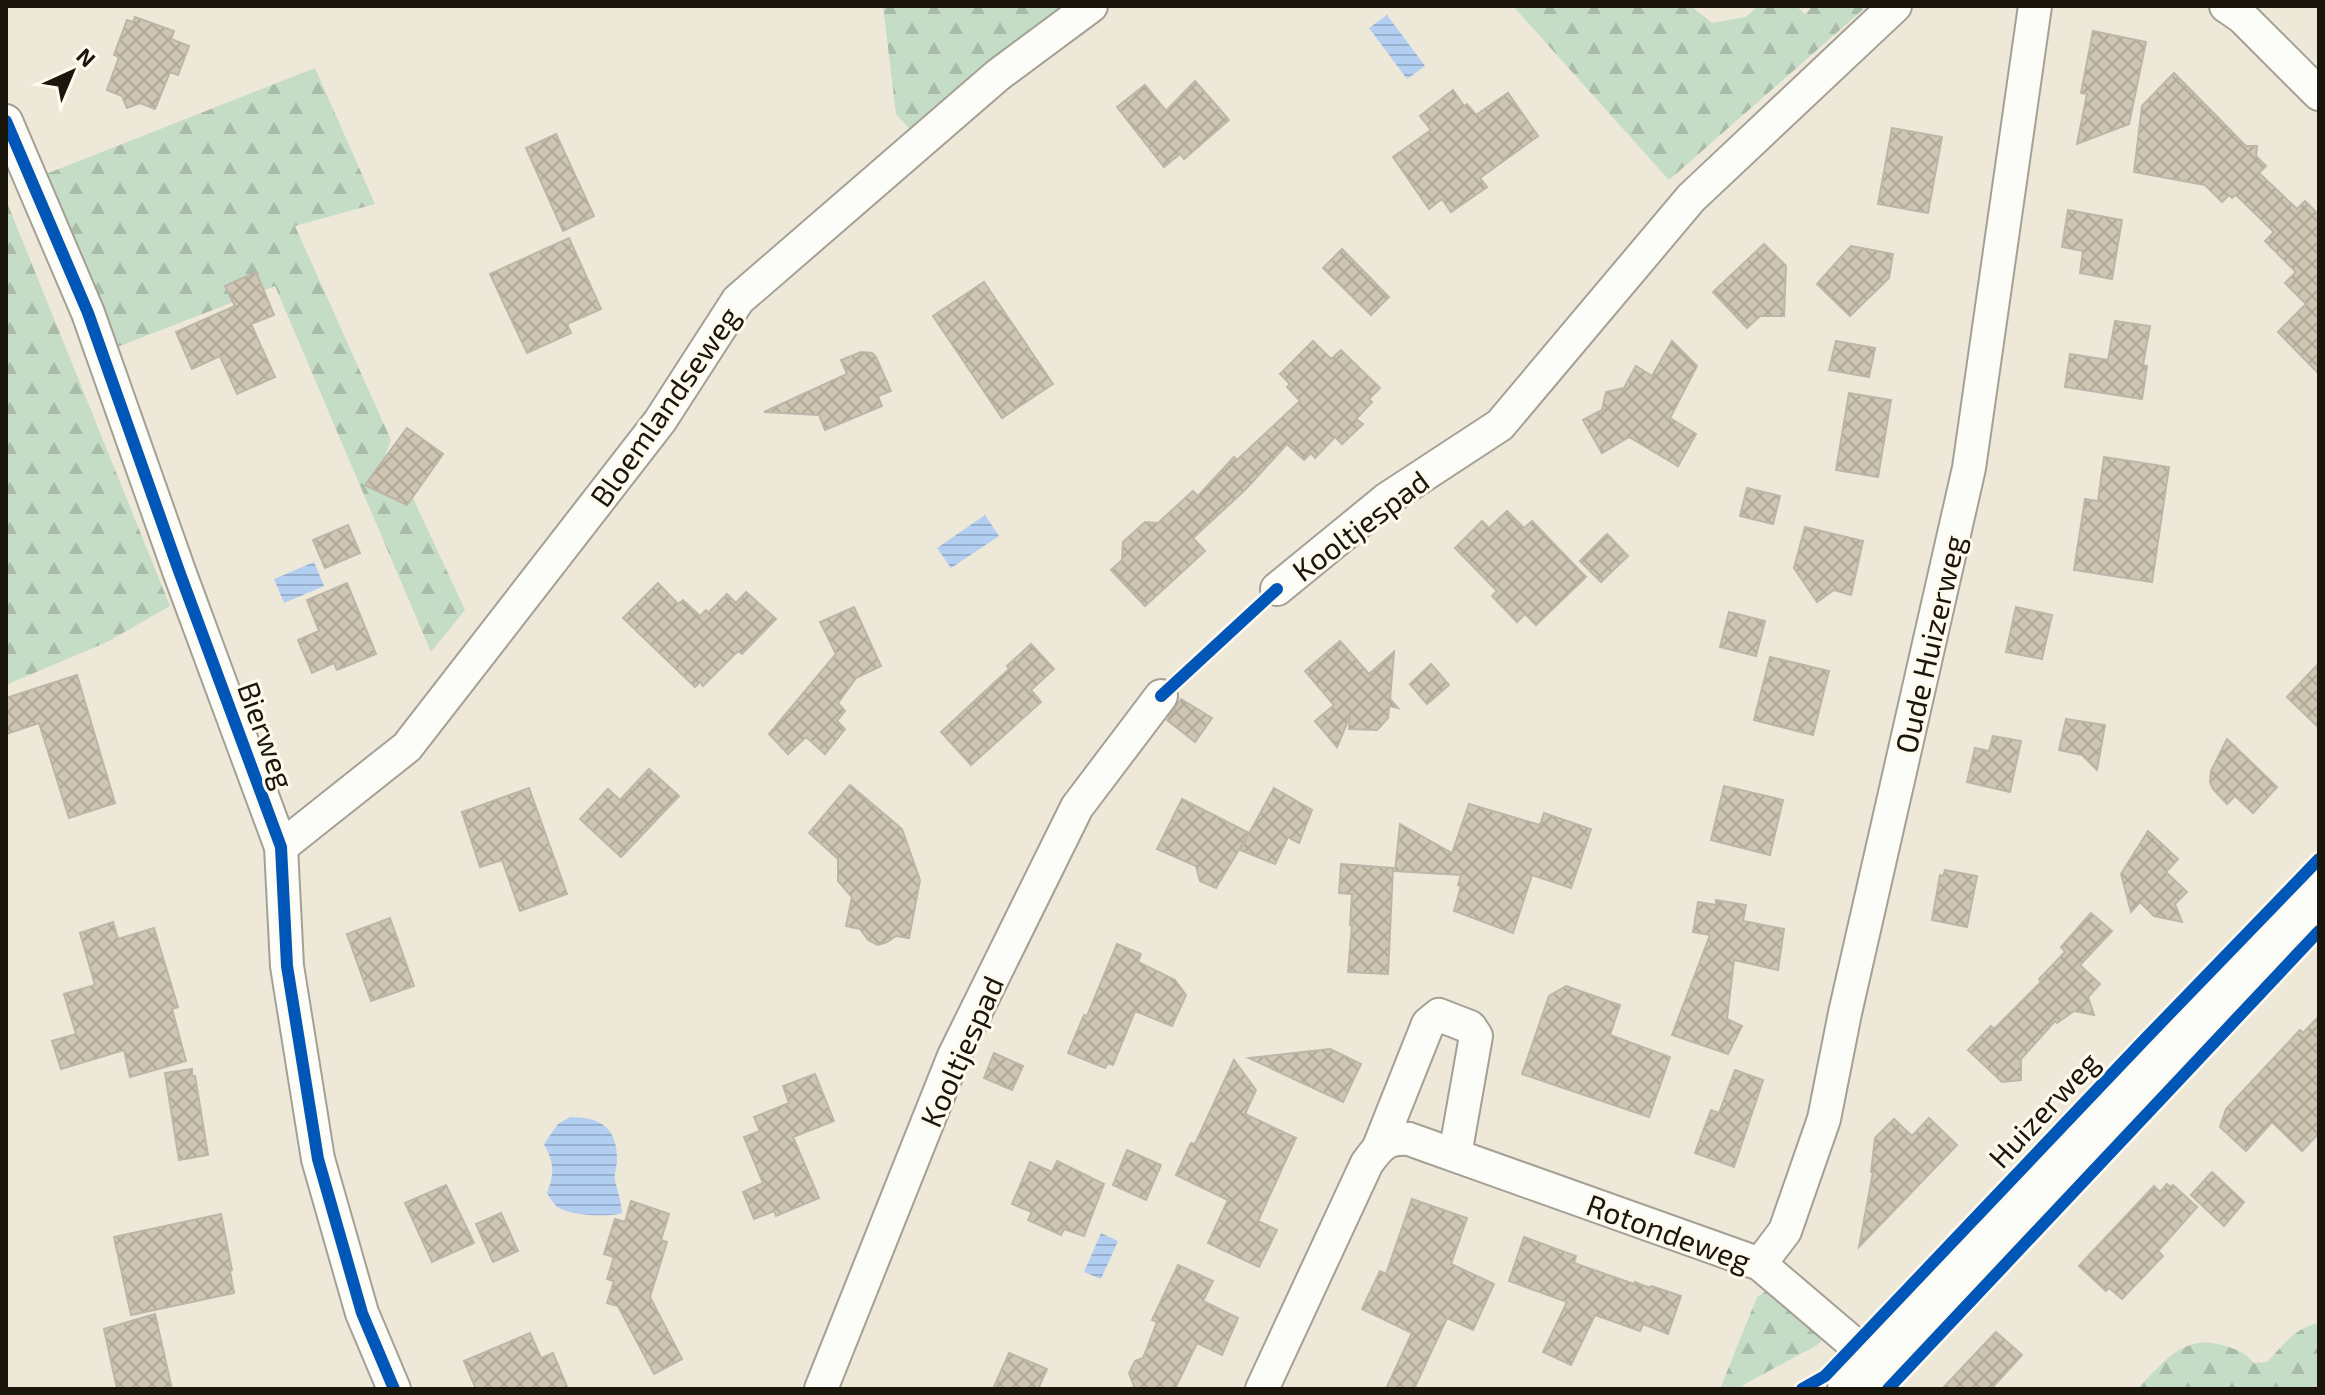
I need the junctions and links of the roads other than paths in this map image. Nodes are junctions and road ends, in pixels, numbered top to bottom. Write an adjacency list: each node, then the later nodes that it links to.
1 (1091, 6): 9 (street, Bloemlandseweg)
2 (1895, 6): 7 (street, Kooltjespad)
3 (2035, 6): 13 (street, Oude Huizerweg)
4 (2226, 6): 5 (street)
5 (2319, 94)
6 (6, 121): 9 (street, Bierweg)
7 (1277, 589)
8 (1161, 696): 16 (street, Kooltjespad)
9 (281, 847): 15 (street, Bierweg)
10 (2319, 894): 14 (main road, Huizerweg)
11 (1379, 1147): 12 (street, Rotondeweg); 12 (street); 17 (street)
12 (1455, 1155): 13 (street, Rotondeweg)
13 (1760, 1264): 14 (street, Rotondeweg)
14 (1862, 1375)
15 (394, 1389)
16 (821, 1389)
17 (1262, 1389)

